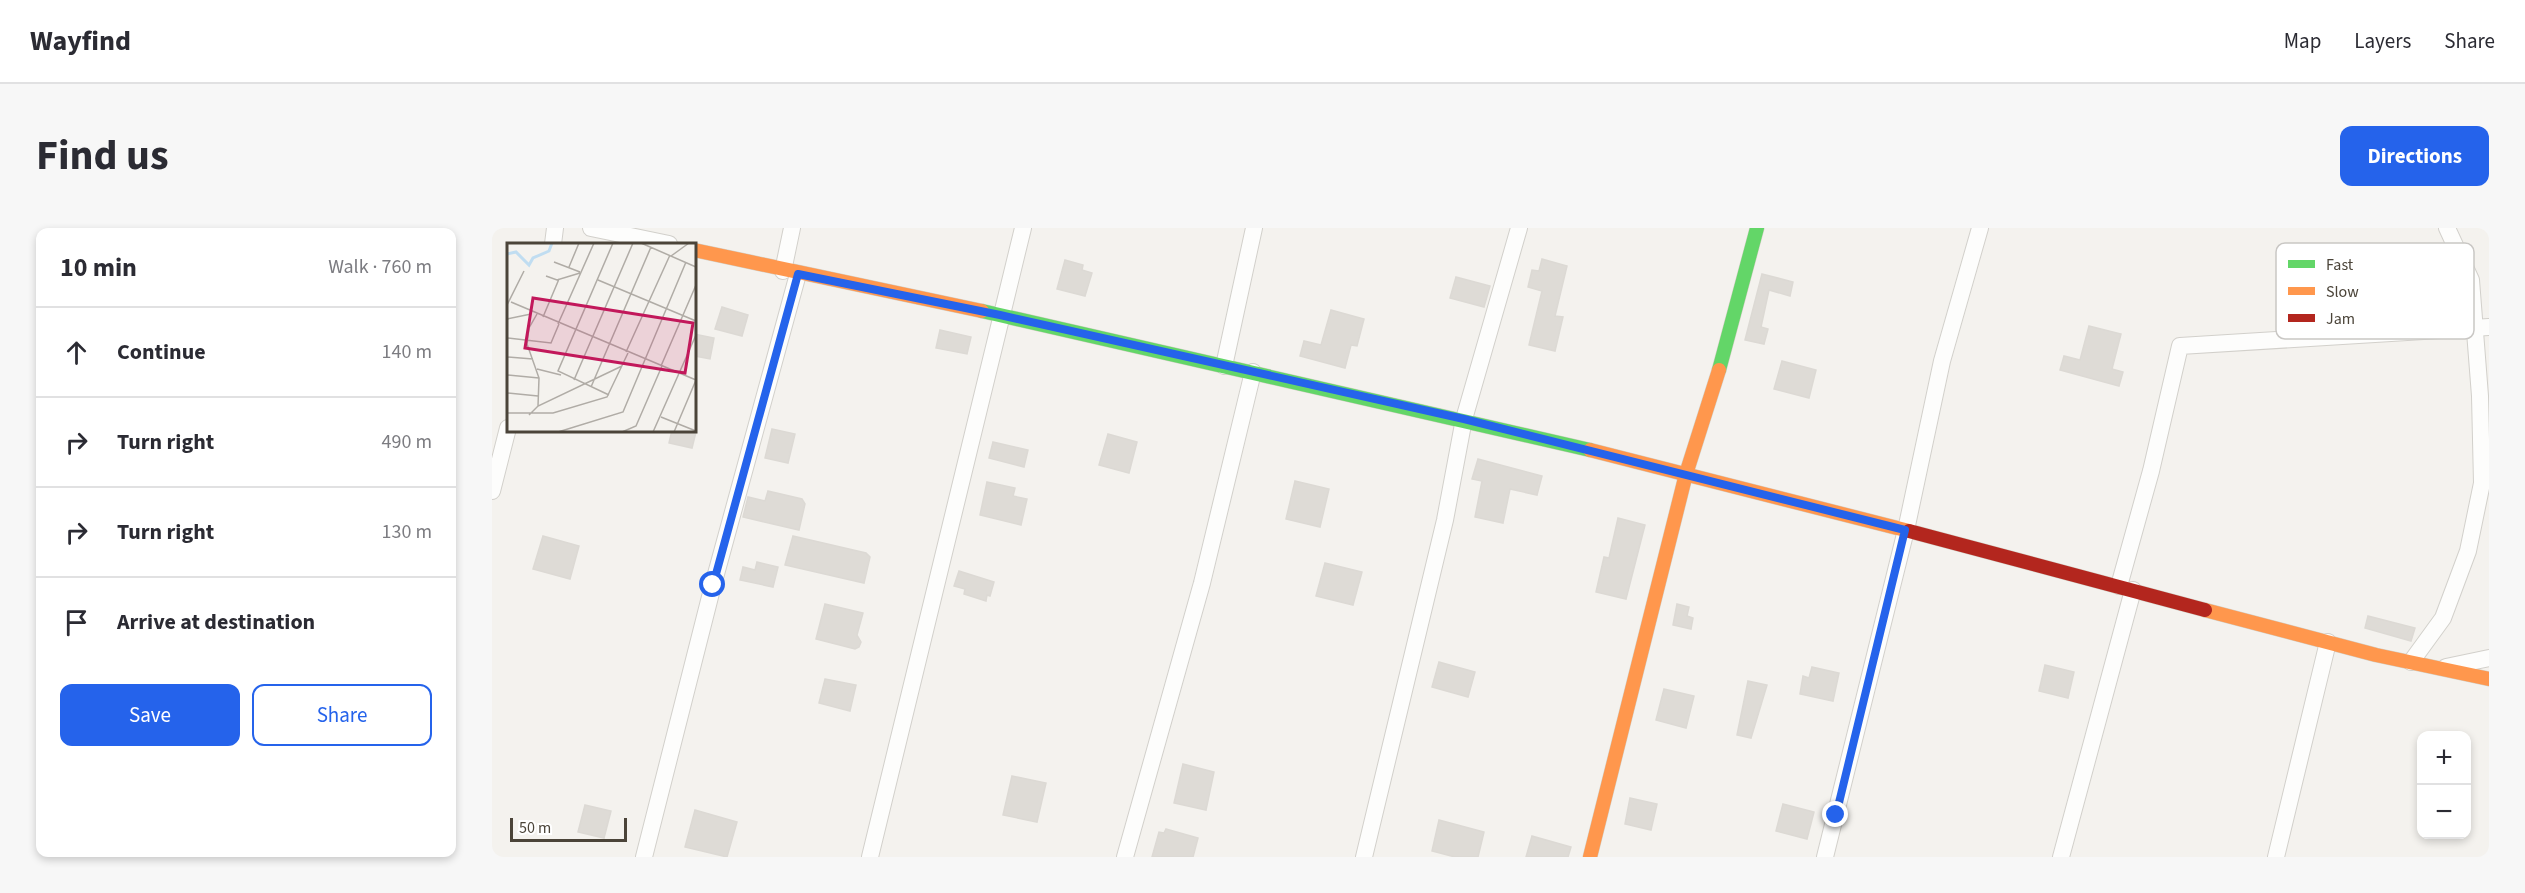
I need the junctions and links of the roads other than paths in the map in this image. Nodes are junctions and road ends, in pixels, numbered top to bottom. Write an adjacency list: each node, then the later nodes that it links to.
1 (555, 228): 10 (street)
2 (591, 228): 11 (street)
3 (792, 228): 14 (street)
4 (1023, 228): 16 (street)
5 (1254, 228): 19 (street)
6 (1519, 228): 21 (street)
7 (1757, 228): 23 (street)
8 (1980, 228): 25 (street)
9 (2448, 228): 12 (street)
10 (553, 243)
11 (664, 243)
12 (2455, 243)
13 (696, 250): 14 (street)
14 (790, 273): 16 (street); 32 (street)
15 (2474, 293): 17 (street)
16 (1000, 315): 19 (street); 33 (street)
17 (2482, 327): 29 (street)
18 (2291, 339): 26 (street)
19 (1224, 366): 20 (street)
20 (1253, 372): 21 (street); 34 (street)
21 (1464, 419): 23 (street); 35 (street)
22 (507, 432): 24 (street)
23 (1686, 474): 25 (street); 36 (street)
24 (492, 491)
25 (1905, 530): 26 (street); 37 (street)
26 (2126, 588): 27 (street); 38 (street)
27 (2328, 642): 29 (street); 39 (street)
28 (2489, 658): 30 (street)
29 (2410, 662): 30 (street)
30 (2440, 669): 31 (street)
31 (2489, 679)
32 (644, 857)
33 (870, 857)
34 (1125, 857)
35 (1364, 857)
36 (1590, 857)
37 (1825, 857)
38 (2061, 857)
39 (2276, 857)

